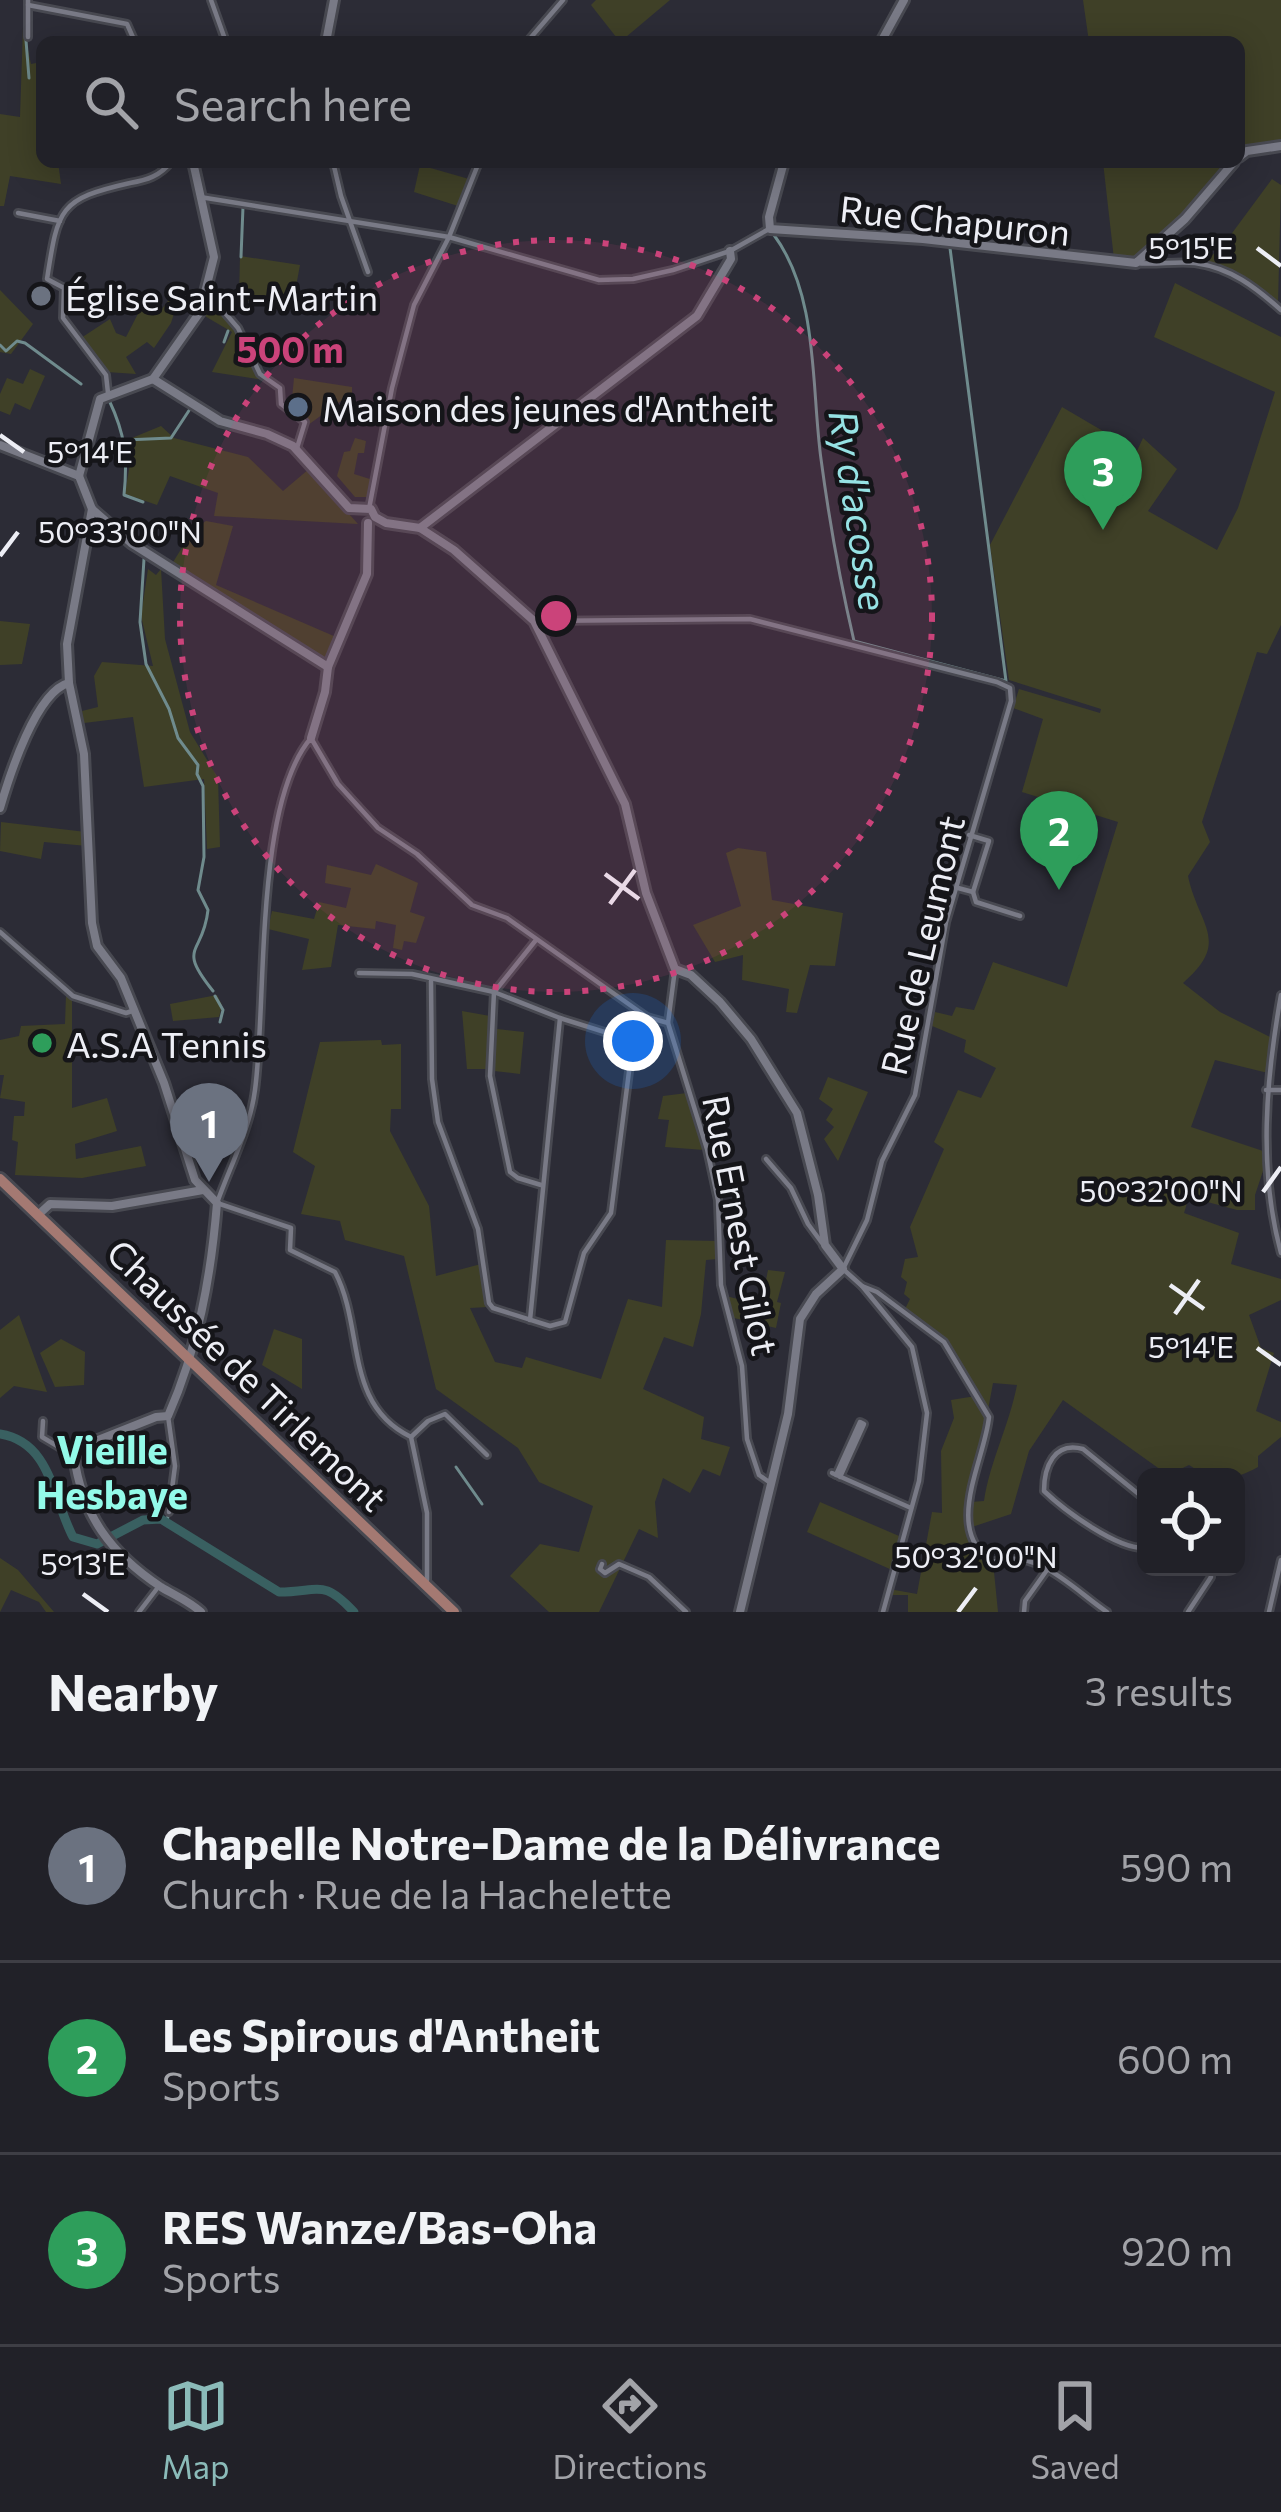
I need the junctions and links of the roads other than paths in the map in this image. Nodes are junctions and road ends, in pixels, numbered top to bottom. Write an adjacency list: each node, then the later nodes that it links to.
1 (211, 0): 7 (street)
2 (334, 0): 8 (street)
3 (563, 0): 9 (street)
4 (904, 0): 10 (street)
5 (28, 2): 6 (street); 11 (street)
6 (132, 36)
7 (224, 36)
8 (327, 36)
9 (532, 36)
10 (884, 36)
11 (28, 37)
12 (1281, 146): 13 (street)
13 (1245, 153)
14 (164, 168): 22 (street)
15 (194, 168): 20 (street)
16 (336, 168): 23 (street)
17 (477, 168): 25 (street)
18 (782, 168): 24 (street)
19 (1229, 168): 27 (street)
20 (200, 197): 23 (street); 29 (street)
21 (18, 213): 22 (street)
22 (60, 221): 32 (street)
23 (350, 223): 25 (street); 28 (street)
24 (770, 229): 26 (street); 27 (street, Rue Chapuron)
25 (449, 237): 26 (street); 37 (street)
26 (730, 251): 38 (street)
27 (1136, 263): 30 (street)
28 (368, 272)
29 (207, 292): 31 (street); 34 (street)
30 (1281, 310)
31 (153, 380): 32 (street); 34 (street)
32 (109, 393): 35 (street)
33 (0, 445): 35 (street)
34 (296, 450): 37 (street)
35 (79, 476): 36 (street)
36 (92, 509): 40 (street); 41 (street)
37 (369, 515): 38 (street, Rue Ernest Gilot); 40 (street)
38 (420, 528): 39 (street, Rue Ernest Gilot)
39 (538, 621): 44 (street, Rue de Leumont); 50 (street, Rue Ernest Gilot)
40 (328, 667): 42 (street)
41 (69, 683): 43 (street); 57 (street)
42 (311, 738): 49 (street); 54 (street)
43 (0, 808)
44 (969, 835): 45 (street, Rue de Leumont); 46 (street)
45 (955, 887): 46 (street); 73 (street, Rue de Leumont)
46 (973, 892): 47 (street)
47 (1020, 916)
48 (0, 932): 57 (street)
49 (536, 940): 55 (street); 58 (street)
50 (675, 969): 60 (street, Rue Ernest Gilot); 71 (street)
51 (359, 973): 53 (street)
52 (272, 980): 54 (street)
53 (431, 981): 55 (street); 75 (street)
54 (260, 984): 69 (street)
55 (494, 992): 59 (street); 67 (street)
56 (1281, 995): 61 (street)
57 (132, 1011): 68 (street)
58 (647, 1017): 60 (street); 62 (street)
59 (560, 1018): 62 (street); 67 (street)
60 (668, 1023): 83 (street, Rue Ernest Gilot)
61 (1277, 1039): 63 (street)
62 (633, 1040): 75 (street)
63 (1266, 1090): 64 (street); 72 (street)
64 (1281, 1090)
65 (766, 1159): 71 (street)
66 (0, 1179): 70 (main road, Chaussée de Tirlemont)
67 (542, 1185): 75 (street)
68 (203, 1190): 69 (street); 70 (street)
69 (217, 1203): 76 (street); 79 (street)
70 (38, 1215): 76 (main road, Chaussée de Tirlemont)
71 (824, 1245): 73 (street)
72 (1281, 1253)
73 (843, 1269): 74 (street); 83 (street, Rue de Leumont)
74 (862, 1286): 85 (street); 90 (street)
75 (530, 1320)
76 (190, 1360): 77 (street); 92 (main road, Chaussée de Tirlemont)
77 (168, 1416): 81 (street); 86 (street)
78 (43, 1421): 81 (street)
79 (411, 1437): 80 (street); 92 (street)
80 (487, 1455)
81 (74, 1456): 93 (street)
82 (836, 1475): 82 (street); 85 (street)
83 (769, 1482): 98 (street, Rue de Leumont)
84 (1137, 1493): 87 (street)
85 (911, 1508): 99 (street)
86 (169, 1512)
87 (1137, 1548)
88 (1281, 1560): 103 (street)
89 (610, 1568): 97 (street)
90 (1047, 1570): 100 (street); 101 (street)
91 (1211, 1576): 102 (street)
92 (424, 1583): 96 (main road, Chaussée de Tirlemont)
93 (160, 1586): 94 (street); 95 (street)
94 (139, 1612)
95 (201, 1612)
96 (454, 1612)
97 (686, 1612)
98 (740, 1612)
99 (883, 1612)
100 (1024, 1612)
101 (1107, 1612)
102 (1188, 1612)
103 (1269, 1612)

